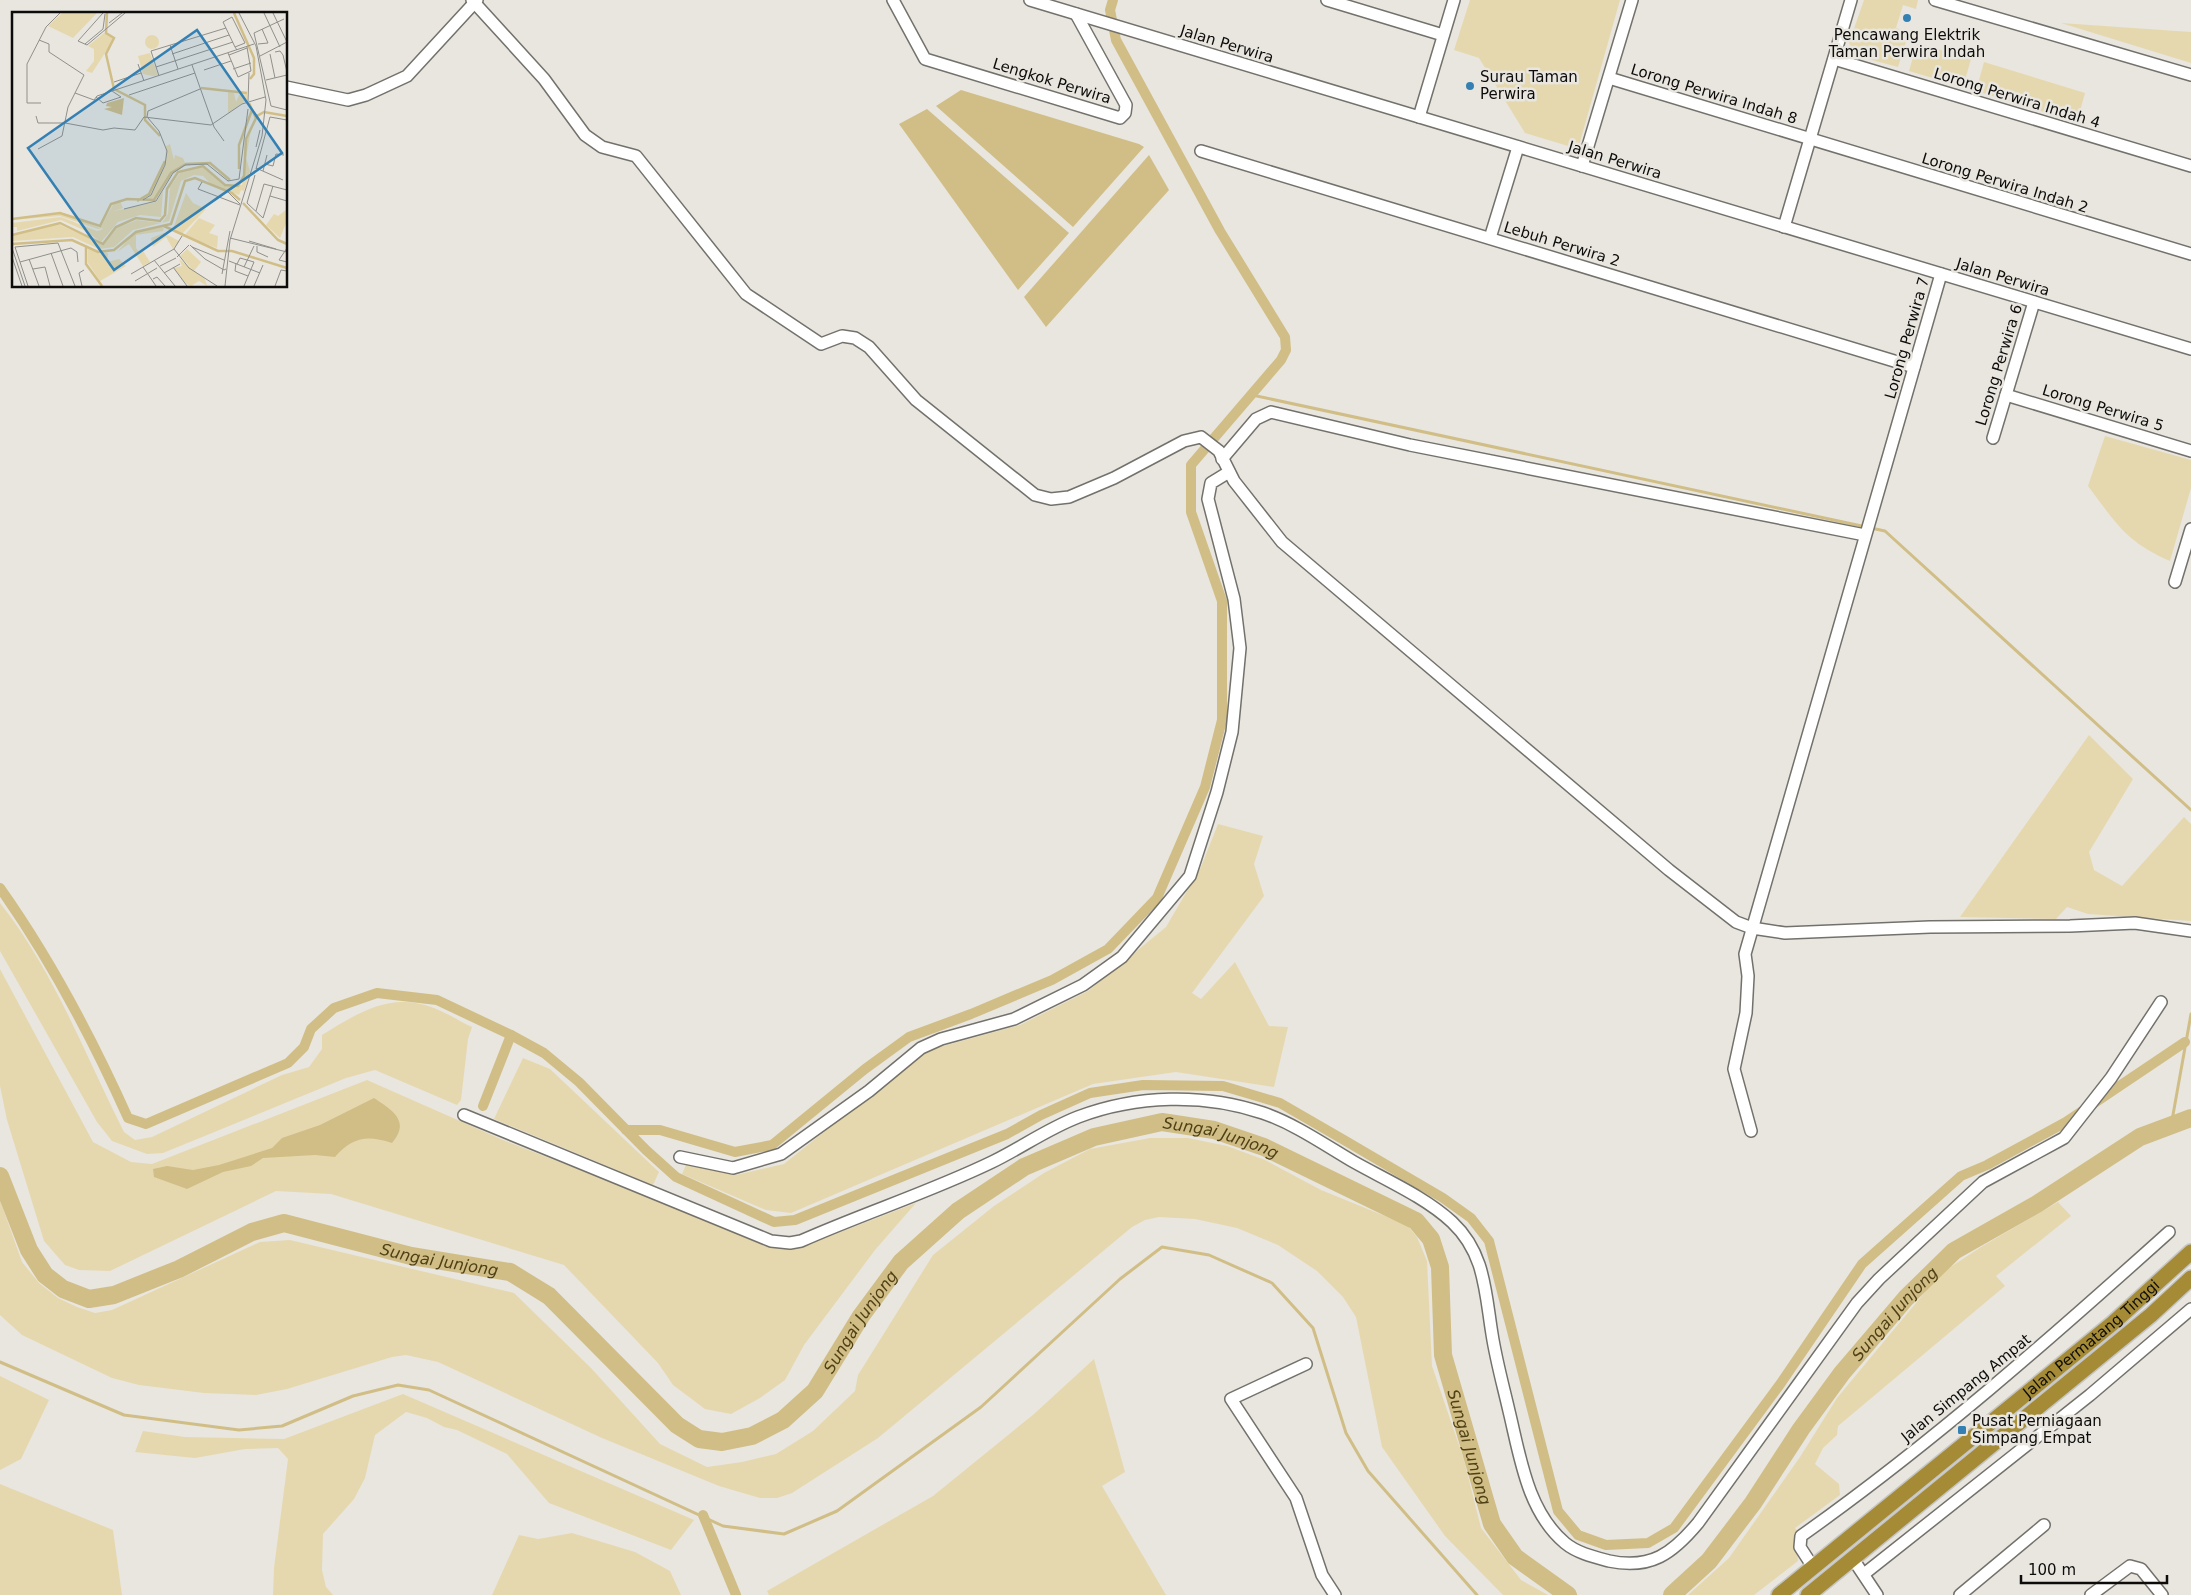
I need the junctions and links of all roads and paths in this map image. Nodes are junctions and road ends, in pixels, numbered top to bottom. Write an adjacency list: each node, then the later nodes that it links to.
1 (893, 0): 10 (street, Lengkok Perwira)
2 (1327, 0): 9 (street)
3 (1454, 0): 11 (street)
4 (1632, 0): 14 (street)
5 (1851, 0): 12 (street)
6 (1935, 0): 13 (street)
7 (474, 1): 15 (street); 32 (street)
8 (1037, 1): 10 (street, Jalan Perwira)
9 (1358, 4): 11 (street)
10 (1076, 14): 16 (street, Jalan Perwira)
11 (1443, 35): 16 (street)
12 (1834, 59): 17 (street); 21 (street, Lorong Perwira Indah 4)
13 (2191, 76)
14 (1609, 78): 17 (street, Lorong Perwira Indah 8); 20 (street)
15 (288, 88)
16 (1419, 117): 18 (street, Jalan Perwira)
17 (1810, 140): 22 (street); 24 (street, Lorong Perwira Indah 2)
18 (1518, 147): 20 (street, Jalan Perwira); 23 (street)
19 (1201, 151): 23 (street, Lebuh Perwira 2)
20 (1582, 166): 22 (street, Jalan Perwira)
21 (2191, 166)
22 (1784, 227): 25 (street, Jalan Perwira)
23 (1490, 238): 28 (street, Lebuh Perwira 2)
24 (2191, 254)
25 (1941, 274): 26 (street, Jalan Perwira); 28 (street, Lorong Perwira 7)
26 (2034, 302): 27 (street, Jalan Perwira); 29 (street, Lorong Perwira 6)
27 (2191, 349)
28 (1914, 366): 35 (street, Lorong Perwira 7)
29 (2006, 395): 30 (street, Lorong Perwira 6); 31 (street, Lorong Perwira 5)
30 (1993, 438)
31 (2191, 451)
32 (1221, 455): 33 (street); 35 (street)
33 (1229, 472): 37 (street); 42 (street)
34 (2191, 529): 36 (street)
35 (1866, 533): 37 (street, Lorong Perwira 7)
36 (2175, 582)
37 (1752, 928): 38 (street); 41 (street, Lorong Perwira 7)
38 (2191, 932)
39 (2161, 1002): 40 (street)
40 (464, 1115)
41 (1751, 1131)
42 (680, 1156)
43 (2168, 1232): 50 (street, Jalan Simpang Ampat)
44 (2191, 1252): 50 (highway, Jalan Permatang Tinggi)
45 (2189, 1283): 49 (highway, Jalan Permatang Tinggi)
46 (2191, 1309): 51 (street)
47 (1306, 1364): 53 (street)
48 (2044, 1525): 52 (street)
49 (1853, 1559): 51 (street); 55 (highway, Jalan Permatang Tinggi)
50 (1813, 1567): 54 (highway, Jalan Permatang Tinggi)
51 (1864, 1574): 56 (street)
52 (1967, 1593)
53 (1335, 1595)
54 (1779, 1595)
55 (1808, 1595)
56 (1877, 1595)
57 (2091, 1595): 58 (street)
58 (2162, 1595)

